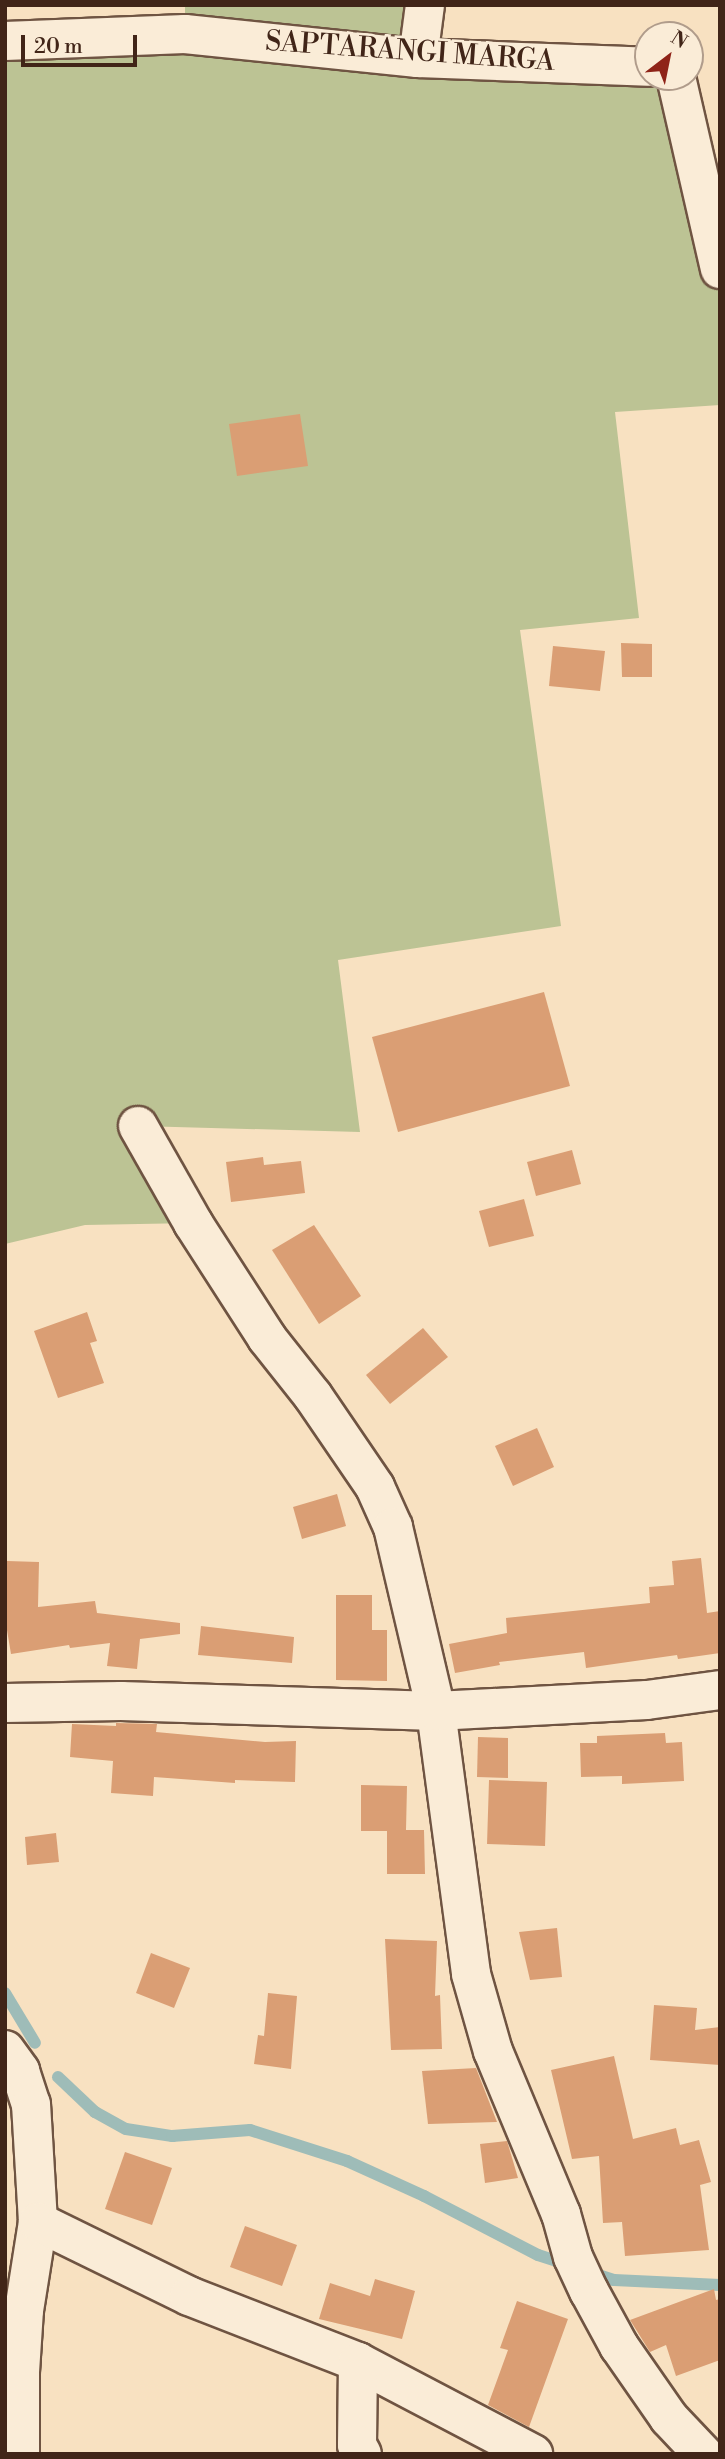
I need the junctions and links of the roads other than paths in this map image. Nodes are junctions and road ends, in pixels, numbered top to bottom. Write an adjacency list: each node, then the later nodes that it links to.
1 (425, 5): 3 (street)
2 (5, 41): 3 (street, SAPTARANGI MARGA)
3 (418, 58): 4 (street, SAPTARANGI MARGA)
4 (634, 66)
5 (679, 91): 6 (street)
6 (720, 269)
7 (138, 1126): 10 (street)
8 (720, 1690): 10 (street)
9 (5, 1703): 10 (street)
10 (436, 1711): 15 (street)
11 (5, 2050): 12 (street)
12 (18, 2109): 13 (street)
13 (38, 2222): 14 (street); 16 (street)
14 (358, 2361): 17 (street); 18 (street)
15 (694, 2452)
16 (20, 2454)
17 (362, 2454)
18 (533, 2454)

